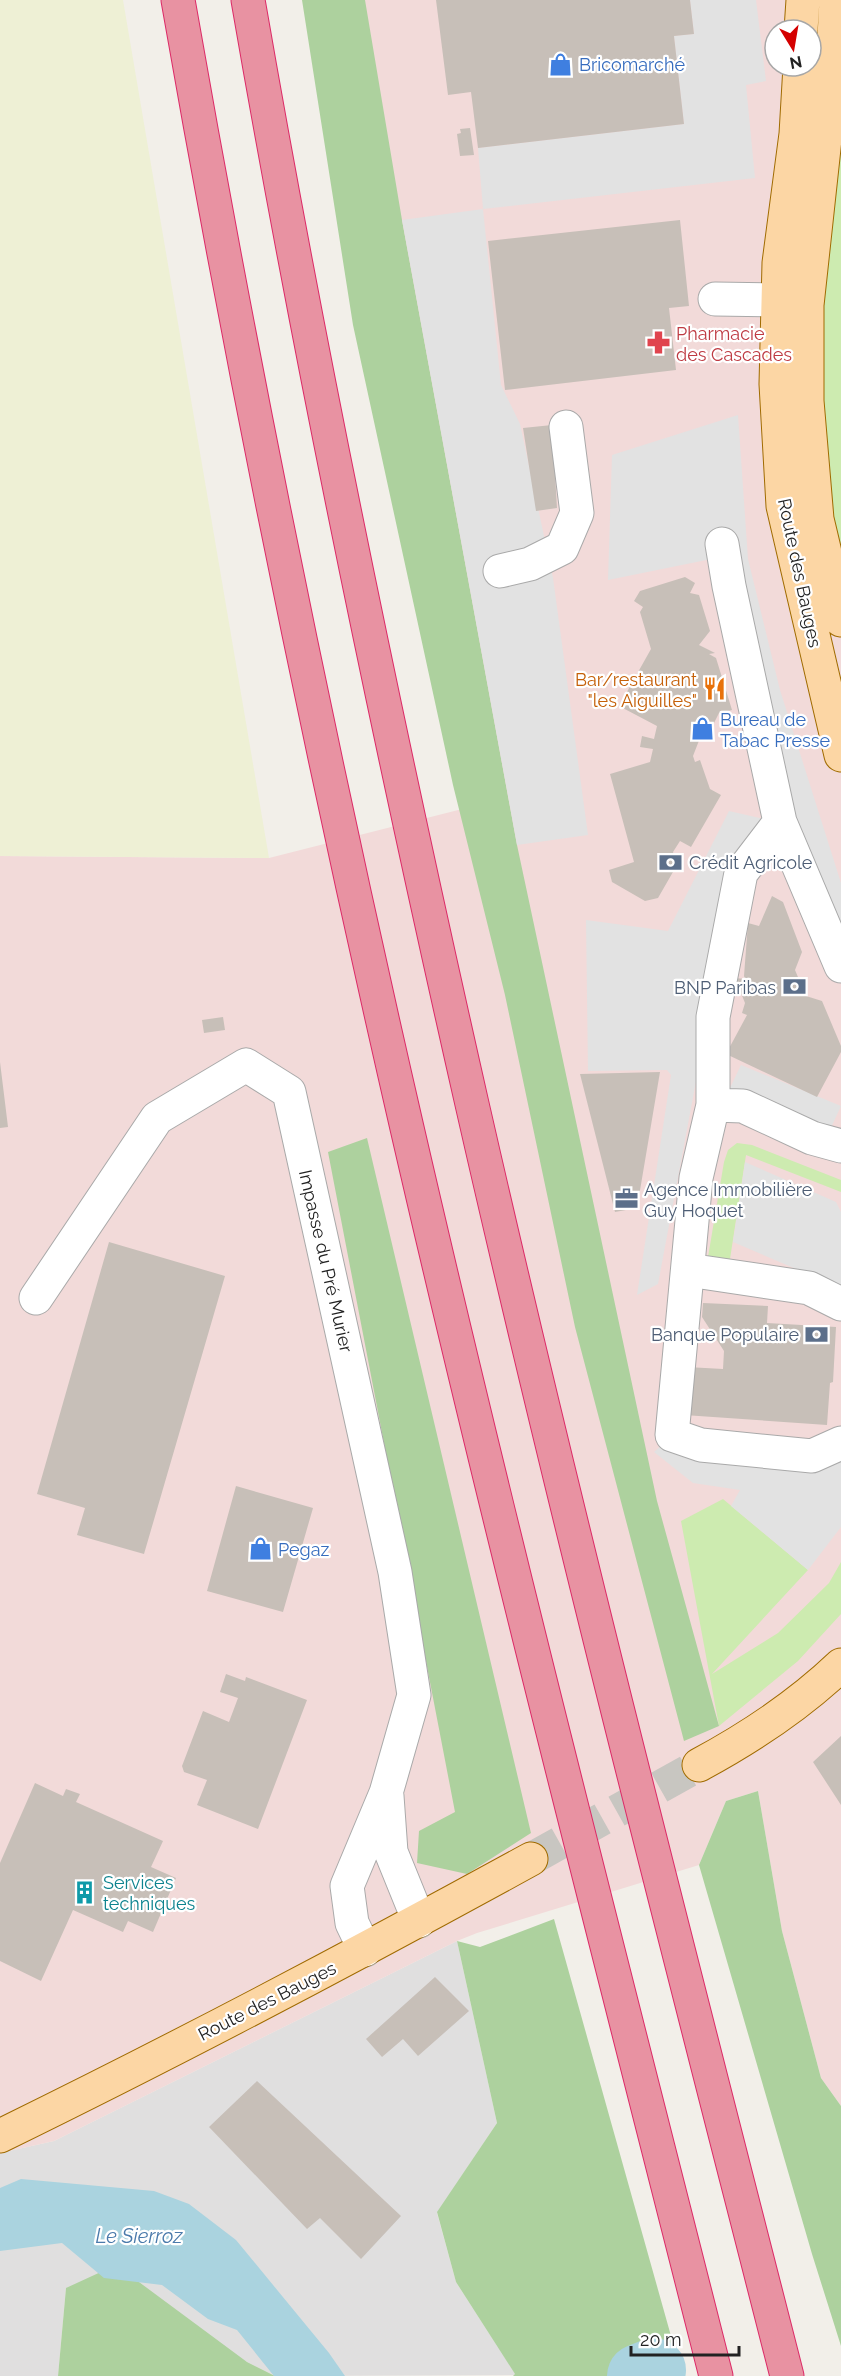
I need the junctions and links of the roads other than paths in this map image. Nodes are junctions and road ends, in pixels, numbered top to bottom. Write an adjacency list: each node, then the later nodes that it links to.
1 (178, 0): 29 (highway)
2 (248, 0): 30 (highway)
3 (803, 0): 5 (main road)
4 (836, 0): 12 (main road, Route des Bauges)
5 (802, 18)
6 (799, 78): 8 (main road, Route des Bauges)
7 (715, 299): 8 (street)
8 (778, 300): 13 (main road, Route des Bauges)
9 (566, 427): 11 (street)
10 (722, 544): 14 (street)
11 (500, 571)
12 (841, 620)
13 (841, 755)
14 (780, 822): 15 (street); 16 (street)
15 (841, 966)
16 (713, 1105): 17 (street); 18 (street)
17 (841, 1146)
18 (688, 1269): 20 (street); 21 (street)
19 (36, 1298): 24 (street, Impasse du Pré Murier)
20 (841, 1304)
21 (841, 1443)
22 (841, 1665): 23 (main road)
23 (699, 1765)
24 (386, 1793): 26 (street, Impasse du Pré Murier); 27 (street, Impasse du Pré Murier)
25 (531, 1859): 26 (main road, Route des Bauges)
26 (418, 1921): 27 (main road, Route des Bauges)
27 (365, 1950): 28 (main road, Route des Bauges)
28 (0, 2136)
29 (716, 2376)
30 (787, 2376)

